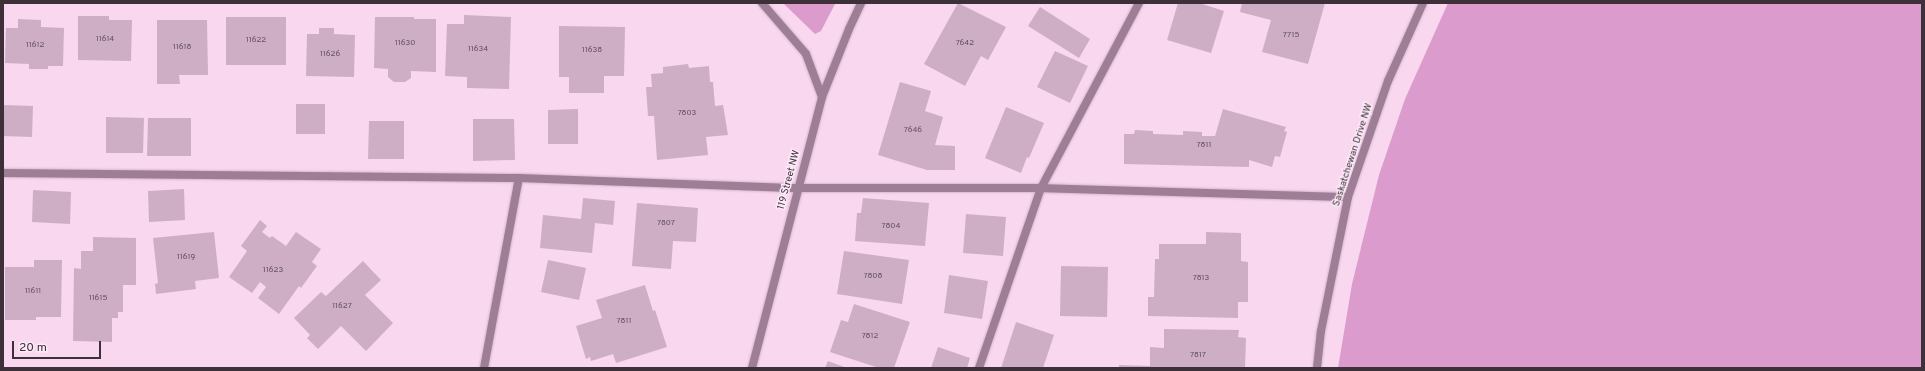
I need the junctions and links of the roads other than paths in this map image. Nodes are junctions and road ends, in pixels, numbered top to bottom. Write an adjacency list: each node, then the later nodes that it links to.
1 (762, 3): 5 (street)
2 (861, 3): 5 (street, 119 Street NW)
3 (1139, 3): 9 (street)
4 (1423, 3): 10 (street, Saskatchewan Drive NW)
5 (822, 97): 8 (street, 119 Street NW)
6 (3, 173): 7 (street)
7 (519, 178): 8 (street); 11 (street)
8 (798, 188): 9 (street); 12 (street, 119 Street NW)
9 (1041, 188): 10 (street); 13 (street)
10 (1348, 197): 14 (street, Saskatchewan Drive NW)
11 (484, 368)
12 (752, 368)
13 (979, 368)
14 (1317, 368)

